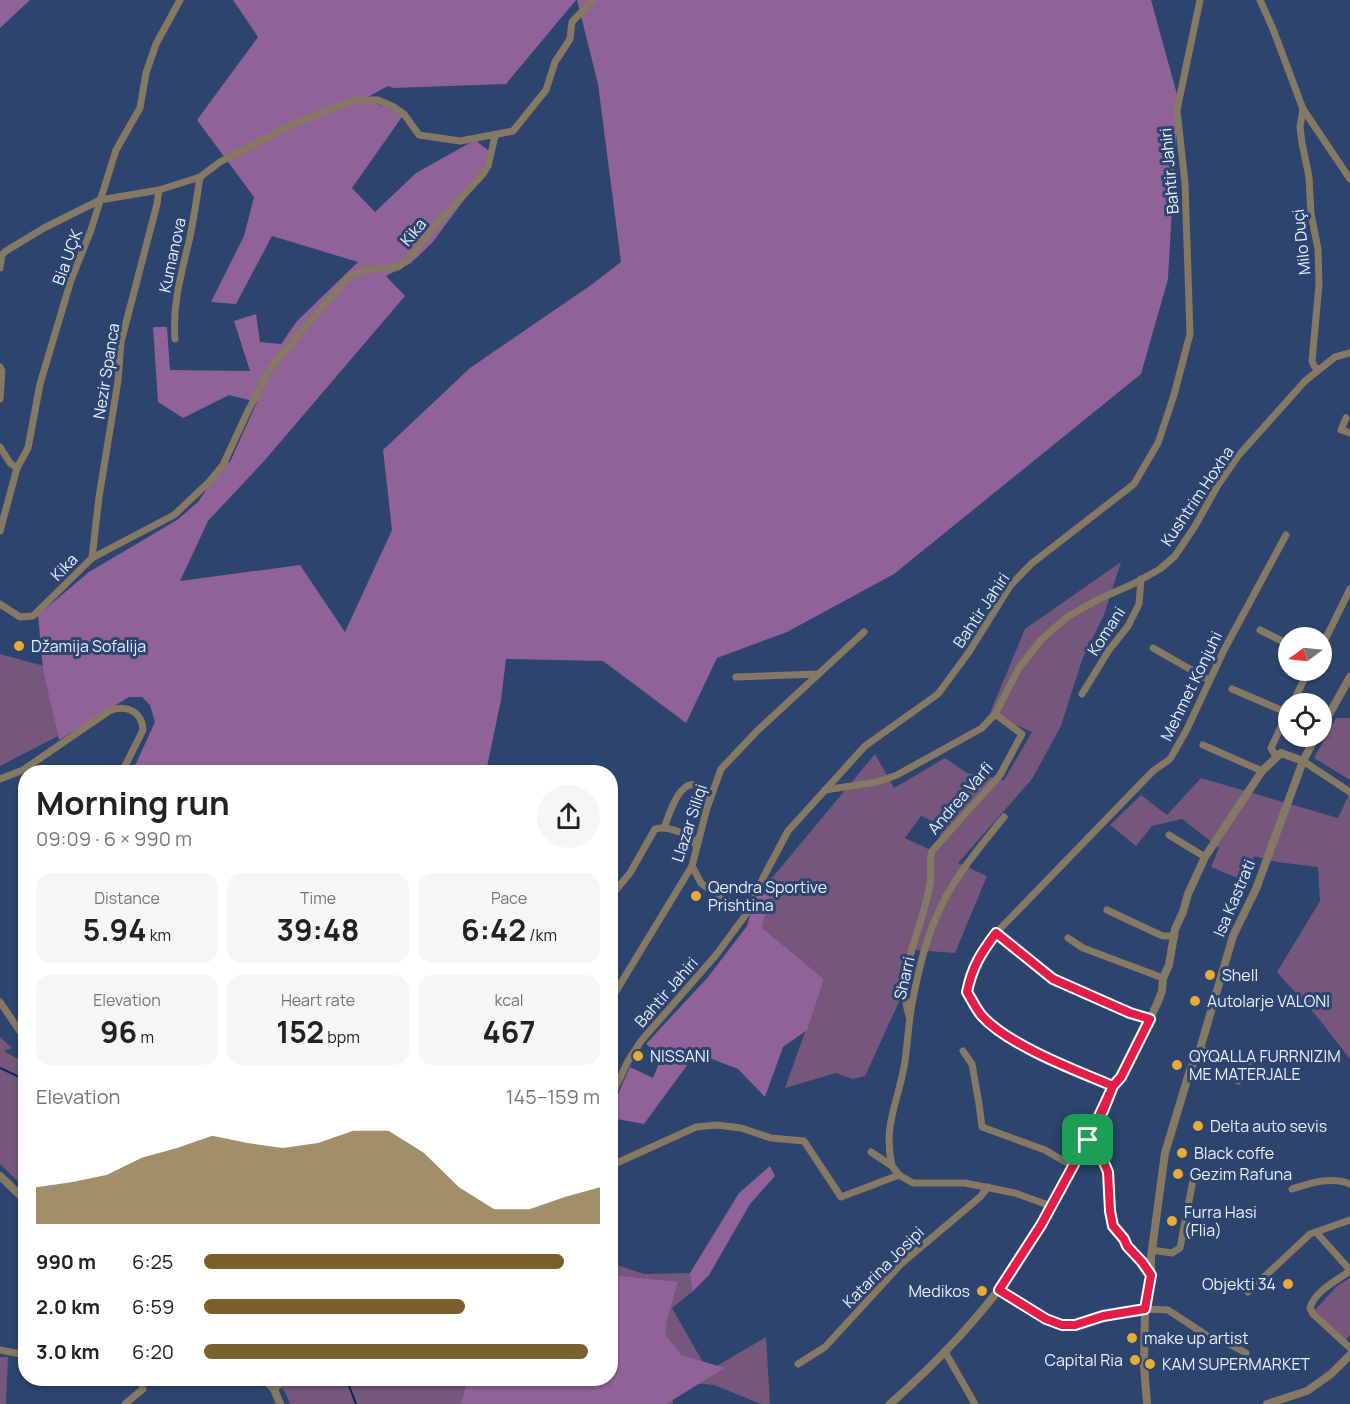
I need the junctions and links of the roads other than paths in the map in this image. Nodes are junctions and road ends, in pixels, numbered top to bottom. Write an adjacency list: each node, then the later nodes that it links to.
1 (180, 0): 10 (street, Bia UÇK)
2 (593, 0): 6 (street)
3 (1200, 0): 51 (street, Bahtir Jahiri)
4 (1260, 0): 5 (street)
5 (1303, 110): 8 (street); 15 (street, Milo Duçi)
6 (495, 136): 7 (street); 23 (street, Kika)
7 (200, 177): 9 (street); 12 (street, Kumanova)
8 (1350, 180)
9 (159, 190): 10 (street); 23 (street, Nezir Spanca)
10 (100, 201): 11 (street); 20 (street, Bia UÇK)
11 (0, 268)
12 (175, 339)
13 (1350, 353): 15 (street, Kushtrim Hoxha)
14 (0, 367): 16 (street)
15 (1318, 370): 24 (street, Kushtrim Hoxha)
16 (0, 399)
17 (1346, 418): 18 (street)
18 (1350, 433)
19 (0, 447): 20 (street)
20 (17, 468): 21 (street, Bia UÇK)
21 (0, 531)
22 (1286, 536): 35 (street, Mehmet Konjuhi)
23 (92, 558): 26 (street, Kika)
24 (1142, 579): 37 (street, Komani); 40 (street, Kushtrim Hoxha)
25 (1350, 589): 27 (street)
26 (0, 604)
27 (1331, 627)
28 (1260, 630): 30 (street)
29 (864, 632): 32 (street, Llazar Siliqi)
30 (1278, 639)
31 (1153, 648): 35 (street)
32 (818, 674): 33 (street); 53 (street, Llazar Siliqi)
33 (736, 677)
34 (1350, 677): 39 (street)
35 (1209, 680): 63 (street, Mehmet Konjuhi)
36 (1232, 689): 38 (street)
37 (1082, 694)
38 (1278, 708)
39 (1332, 709)
40 (995, 714): 51 (street, Kushtrim Hoxha); 69 (street, Andrea Varfi)
41 (1278, 734): 44 (street)
42 (1203, 746): 48 (street)
43 (1310, 747): 45 (street, Isa Kastrati)
44 (1281, 753): 45 (street); 48 (street)
45 (1303, 761): 52 (street); 72 (street, Isa Kastrati)
46 (30, 765): 47 (street)
47 (126, 765)
48 (1262, 771): 58 (street)
49 (18, 772): 50 (street)
50 (0, 779)
51 (825, 790): 62 (street, Bahtir Jahiri)
52 (1350, 792)
53 (707, 808): 55 (street); 57 (street, Llazar Siliqi)
54 (1004, 817): 69 (street, Sharri)
55 (664, 828): 57 (street); 60 (street)
56 (1168, 835): 58 (street)
57 (696, 848): 59 (street, Llazar Siliqi)
58 (1205, 857): 64 (street)
59 (692, 866): 62 (street); 67 (street, Llazar Siliqi)
60 (618, 887)
61 (1107, 910): 64 (street)
62 (747, 913): 77 (street, Bahtir Jahiri)
63 (996, 933): 70 (street); 78 (street, Mehmet Konjuhi)
64 (1175, 936): 66 (street)
65 (1068, 938): 66 (street)
66 (1163, 978): 70 (street)
67 (618, 988)
68 (0, 1002): 71 (street)
69 (910, 1019): 82 (street, Sharri)
70 (1150, 1019): 78 (street)
71 (18, 1028)
72 (1200, 1049): 75 (street); 94 (street, Isa Kastrati)
73 (963, 1051): 83 (street)
74 (1252, 1053): 75 (street)
75 (1247, 1065): 76 (street)
76 (1238, 1081)
77 (618, 1082)
78 (1113, 1086): 79 (street)
79 (1088, 1140): 83 (street); 96 (street)
80 (871, 1152): 82 (street)
81 (618, 1162): 84 (street)
82 (892, 1166): 84 (street)
83 (1074, 1167): 91 (street)
84 (899, 1175): 88 (street)
85 (1194, 1175): 94 (street)
86 (0, 1176): 90 (street)
87 (1350, 1184): 89 (street)
88 (988, 1188): 91 (street); 106 (street, Katarina Josipi)
89 (1292, 1189)
90 (18, 1193)
91 (1051, 1206): 97 (street)
92 (1350, 1220): 93 (street)
93 (1316, 1232): 95 (street); 98 (street)
94 (1152, 1250): 96 (street, Isa Kastrati)
95 (1350, 1270): 100 (street)
96 (1151, 1275): 99 (street, Isa Kastrati)
97 (999, 1290): 99 (street); 102 (street)
98 (1248, 1292)
99 (1145, 1309): 104 (street); 116 (street, Isa Kastrati)
100 (1350, 1348)
101 (0, 1350): 103 (street)
102 (945, 1352): 114 (street); 115 (street)
103 (18, 1353)
104 (1246, 1353)
105 (1350, 1355): 111 (street)
106 (798, 1364)
107 (142, 1386): 113 (street)
108 (271, 1386): 110 (street)
109 (278, 1386): 110 (street)
110 (274, 1389): 112 (street)
111 (1290, 1396): 117 (street); 118 (street)
112 (277, 1403)
113 (125, 1404)
114 (890, 1404)
115 (975, 1404)
116 (1147, 1404)
117 (1267, 1404)
118 (1296, 1404)

